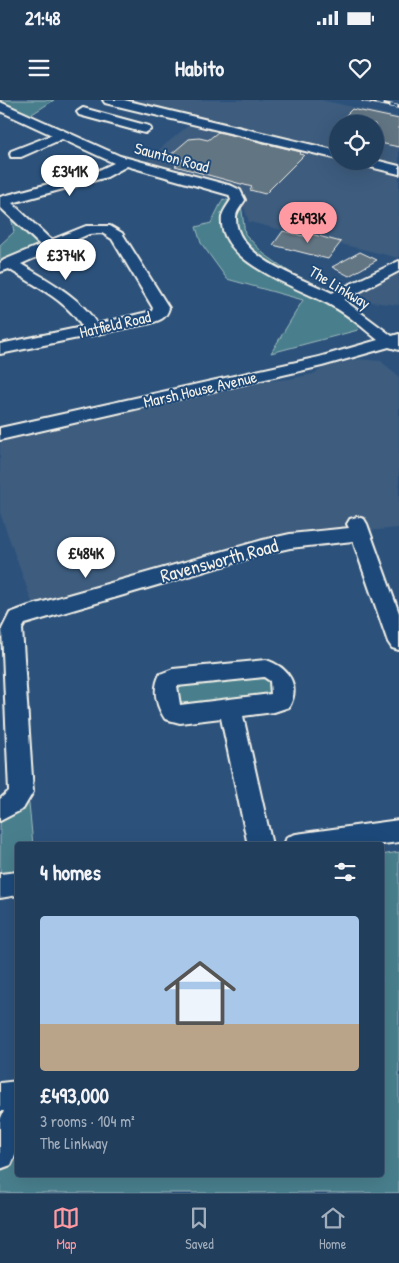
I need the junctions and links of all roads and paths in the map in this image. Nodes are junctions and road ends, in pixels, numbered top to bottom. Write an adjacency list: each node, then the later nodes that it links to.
1 (109, 100): 4 (street)
2 (0, 106): 6 (street, Saunton Road)
3 (83, 112): 5 (street)
4 (165, 113): 5 (street); 8 (street)
5 (145, 128): 7 (street)
6 (62, 135): 9 (street); 10 (street, Saunton Road)
7 (134, 137)
8 (329, 153)
9 (14, 155)
10 (125, 162): 13 (street, Saunton Road); 14 (street)
11 (384, 166): 12 (street)
12 (399, 170)
13 (227, 189): 18 (street, The Linkway)
14 (1, 201): 15 (street)
15 (49, 246): 16 (street, Hatfield Road); 20 (street, Hatfield Road)
16 (5, 265): 20 (street)
17 (399, 265): 18 (street)
18 (333, 300): 21 (street, The Linkway)
19 (399, 324): 21 (street, Marsh House Avenue)
20 (92, 330): 22 (street, Hatfield Road)
21 (391, 339): 23 (street); 24 (street, Marsh House Avenue); 25 (street, Marsh House Avenue)
22 (1, 347)
23 (399, 360)
24 (0, 420)
25 (0, 434)
26 (399, 642): 28 (street, Ravensworth Road)
27 (230, 708): 27 (street); 30 (street)
28 (0, 811)
29 (399, 831): 31 (street)
30 (259, 842)
31 (318, 842)
32 (15, 884): 33 (street)
33 (0, 886)
34 (15, 1095): 35 (street)
35 (0, 1097)
36 (15, 1121): 37 (street)
37 (0, 1154)

